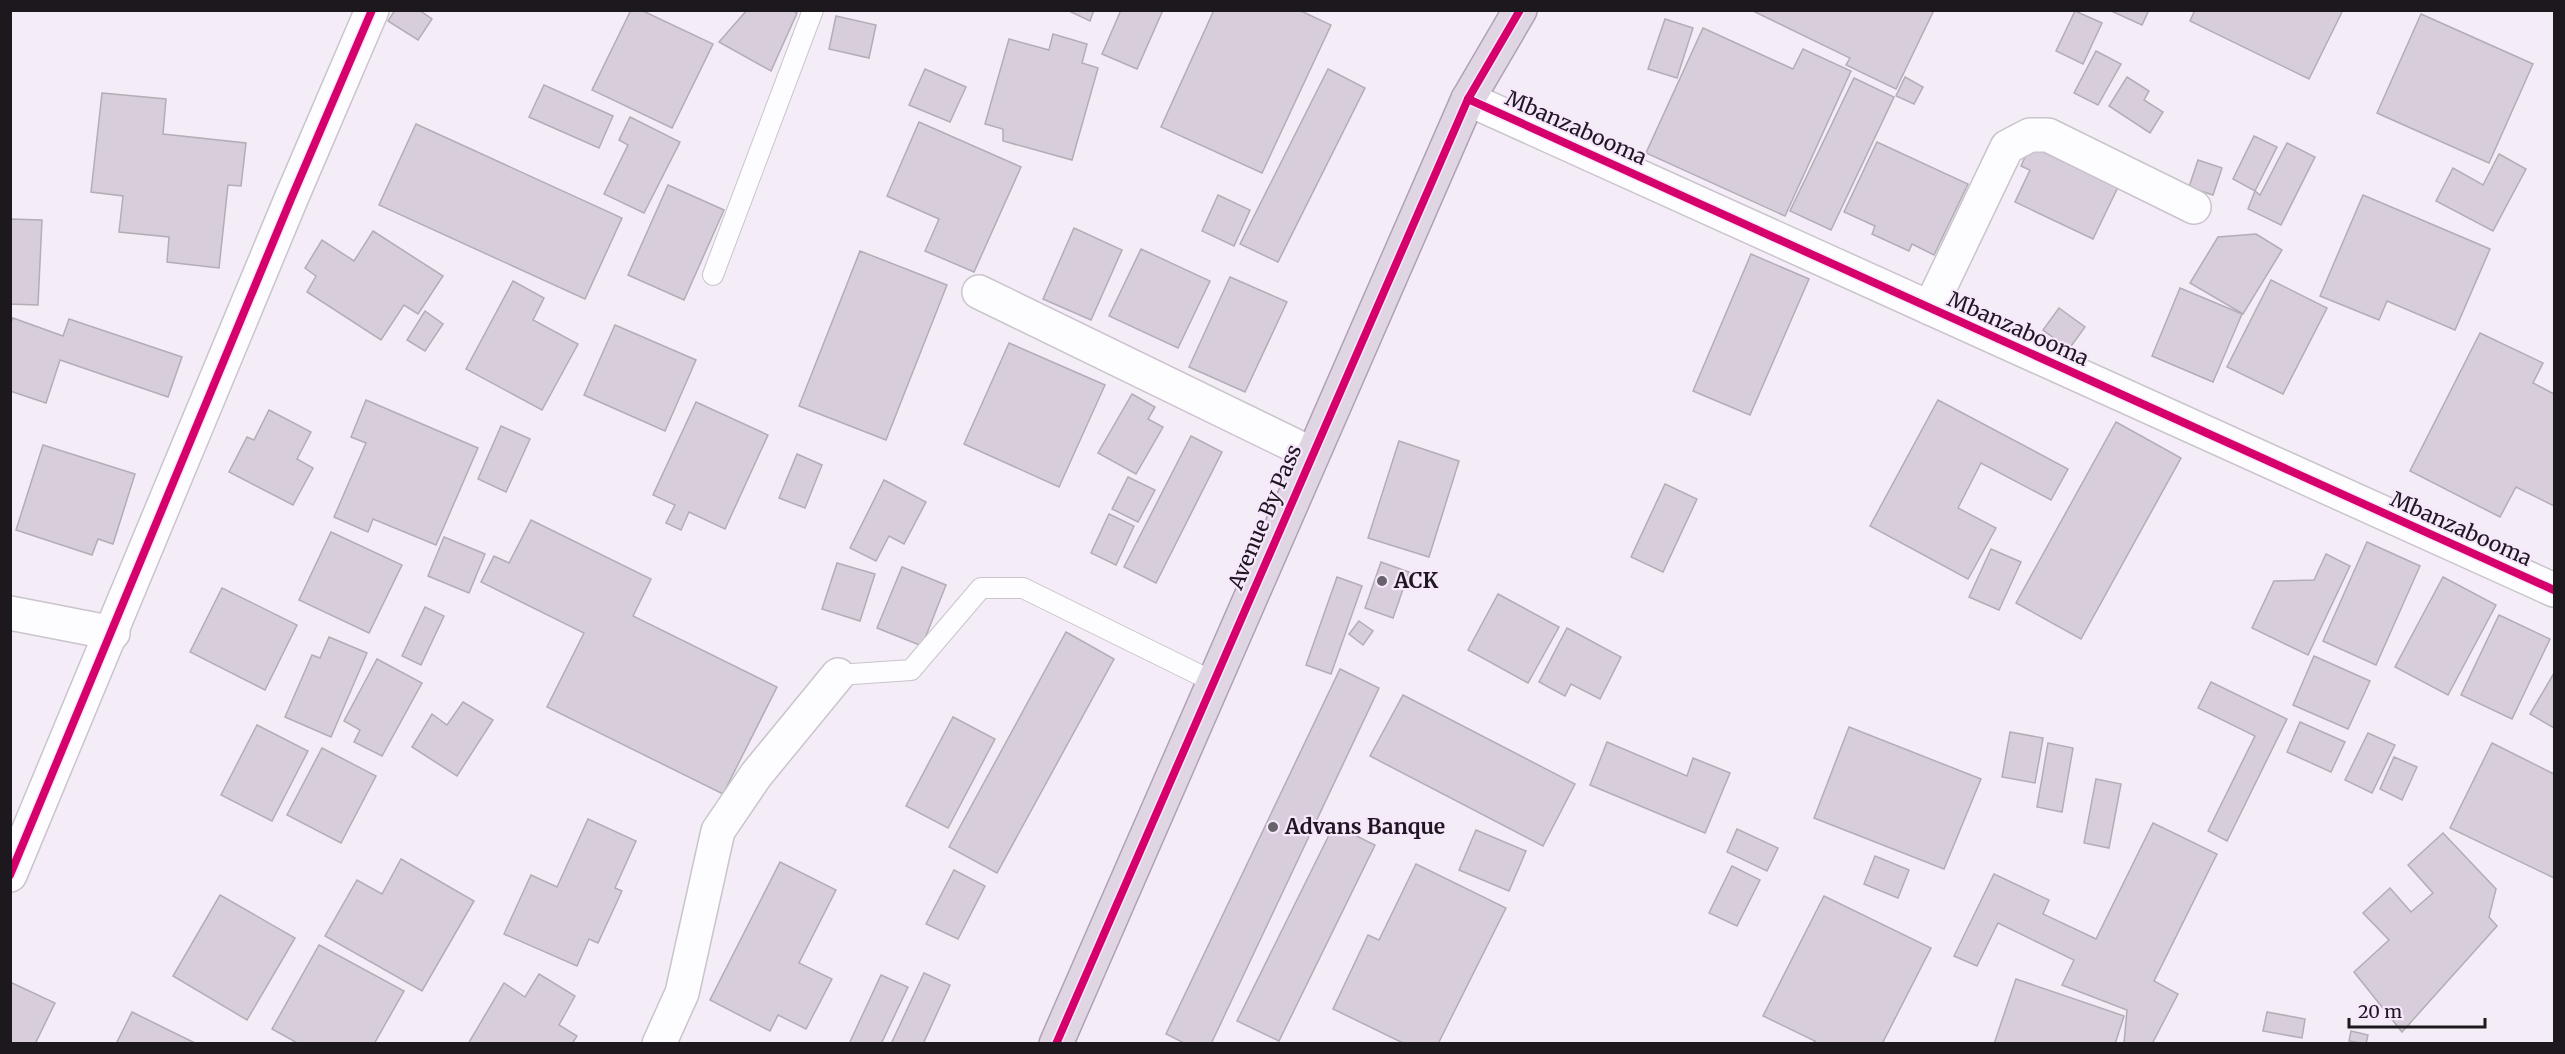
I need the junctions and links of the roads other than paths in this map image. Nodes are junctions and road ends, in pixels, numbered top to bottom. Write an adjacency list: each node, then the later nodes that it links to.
1 (372, 10): 12 (street)
2 (813, 10): 6 (lane)
3 (1520, 10): 4 (highway, Avenue By Pass)
4 (1468, 99): 8 (street, Mbanzabooma); 9 (highway, Avenue By Pass)
5 (2194, 207): 8 (street)
6 (713, 275)
7 (979, 292): 9 (street)
8 (1930, 308): 10 (street, Mbanzabooma)
9 (1312, 454): 14 (highway, Avenue By Pass)
10 (2554, 590)
11 (10, 613): 12 (street)
12 (113, 633): 15 (street)
13 (838, 675): 14 (lane); 17 (street)
14 (1214, 682): 16 (highway, Avenue By Pass)
15 (10, 875)
16 (1057, 1043)
17 (659, 1044)

